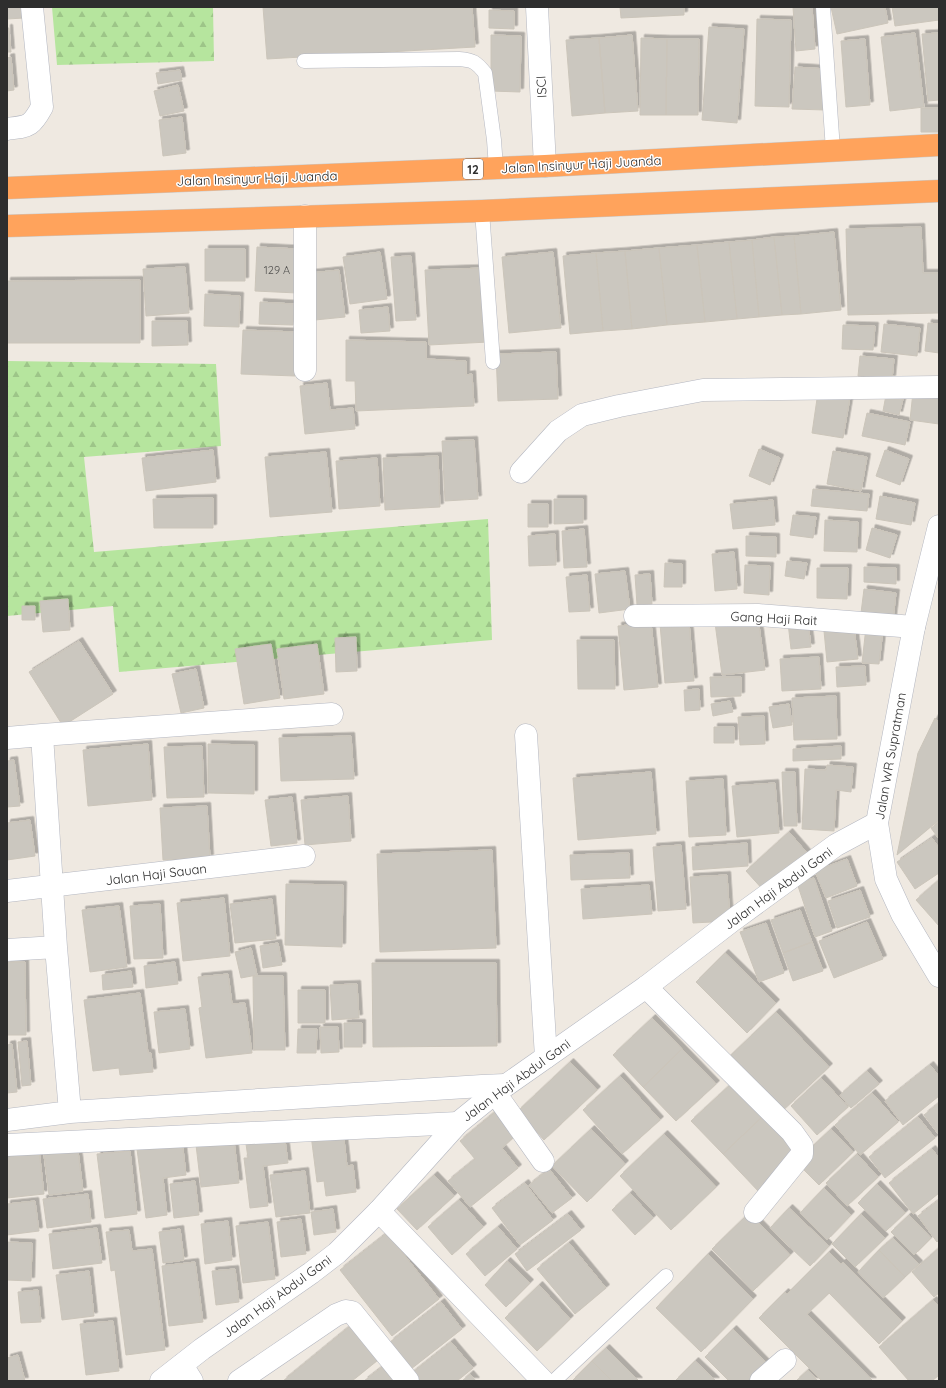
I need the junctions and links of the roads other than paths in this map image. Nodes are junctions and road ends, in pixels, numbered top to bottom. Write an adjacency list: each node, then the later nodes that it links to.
1 (32, 7): 5 (street)
2 (537, 7): 8 (street, ISCI)
3 (823, 7): 7 (lane)
4 (304, 62): 9 (lane)
5 (7, 129)
6 (939, 145): 7 (highway, Jalan Insinyur Haji Juanda / 12)
7 (833, 150): 8 (highway, Jalan Insinyur Haji Juanda / 12)
8 (545, 166): 9 (highway, Jalan Insinyur Haji Juanda / 12)
9 (496, 168): 10 (highway, Jalan Insinyur Haji Juanda / 12)
10 (7, 188)
11 (939, 191): 12 (highway)
12 (482, 211): 13 (highway); 15 (lane)
13 (305, 216): 14 (highway); 16 (street)
14 (7, 226)
15 (492, 362)
16 (305, 370)
17 (939, 387): 18 (street)
18 (521, 472)
19 (939, 526): 21 (street, Jalan WR Supratman)
20 (635, 616): 21 (street, Gang Haji Rait)
21 (914, 627): 26 (street, Jalan WR Supratman)
22 (332, 714): 23 (street)
23 (42, 735): 25 (street); 28 (street)
24 (526, 735): 34 (street)
25 (7, 738)
26 (877, 823): 32 (street, Jalan WR Supratman); 33 (street, Jalan Haji Abdul Gani)
27 (304, 856): 28 (street, Jalan Haji Sauan)
28 (53, 886): 29 (street, Jalan Haji Sauan); 30 (street)
29 (7, 891)
30 (56, 947): 31 (street); 36 (street)
31 (7, 950)
32 (939, 976)
33 (646, 987): 34 (street, Jalan Haji Abdul Gani); 42 (street)
34 (546, 1057): 35 (street, Jalan Haji Abdul Gani)
35 (500, 1089): 36 (street); 38 (street, Jalan Haji Abdul Gani); 40 (street)
36 (70, 1112): 37 (street)
37 (7, 1120)
38 (458, 1123): 39 (street); 41 (street, Jalan Haji Abdul Gani)
39 (7, 1145)
40 (543, 1161)
41 (380, 1211): 45 (street, Jalan Haji Abdul Gani); 49 (street)
42 (755, 1212)
43 (666, 1276): 50 (lane)
44 (785, 1360): 51 (street)
45 (187, 1373): 46 (street, Jalan Haji Abdul Gani)
46 (161, 1381)
47 (239, 1381): 48 (street)
48 (408, 1381)
49 (543, 1381)
50 (554, 1381)
51 (761, 1381)

